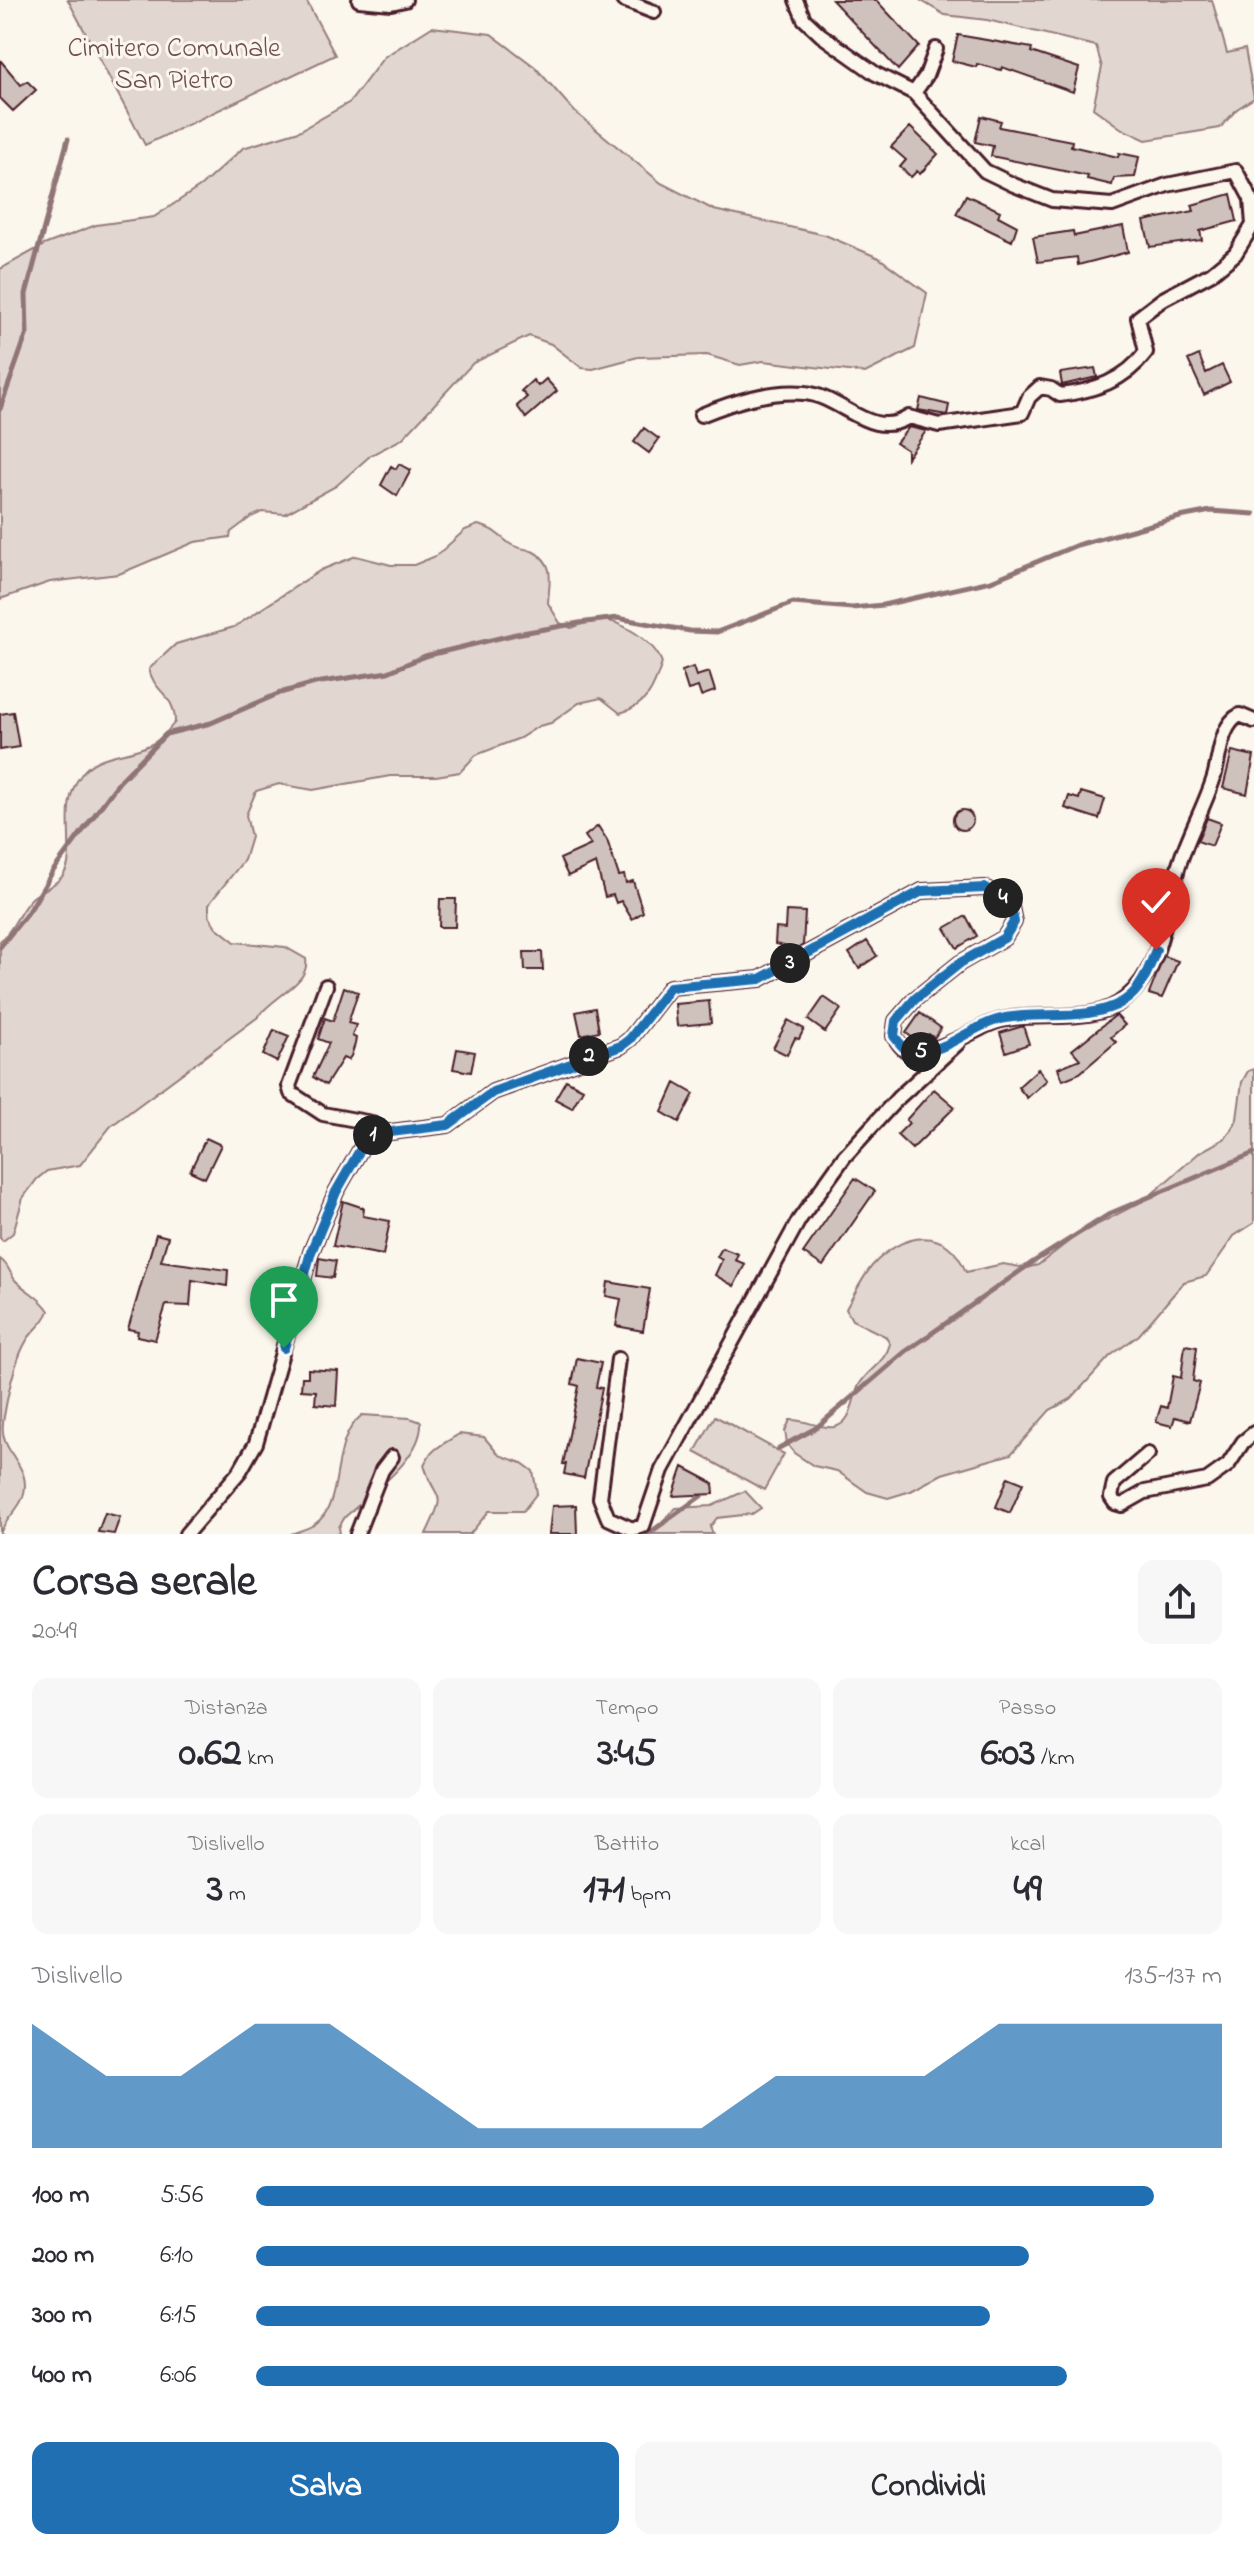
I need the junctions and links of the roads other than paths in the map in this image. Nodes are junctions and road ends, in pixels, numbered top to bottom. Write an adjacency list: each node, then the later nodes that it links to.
1 (359, 0): 2 (street)
2 (405, 0)
3 (623, 0): 5 (street)
4 (796, 0): 7 (street)
5 (654, 12)
6 (936, 49): 7 (street)
7 (914, 93): 8 (street)
8 (701, 415)
9 (1254, 721): 11 (street)
10 (326, 986): 12 (street)
11 (966, 1035): 12 (street); 13 (street)
12 (374, 1134): 17 (street)
13 (618, 1359)
14 (1254, 1433): 15 (street)
15 (1148, 1454)
16 (392, 1457): 18 (street)
17 (186, 1534)
18 (357, 1534)

